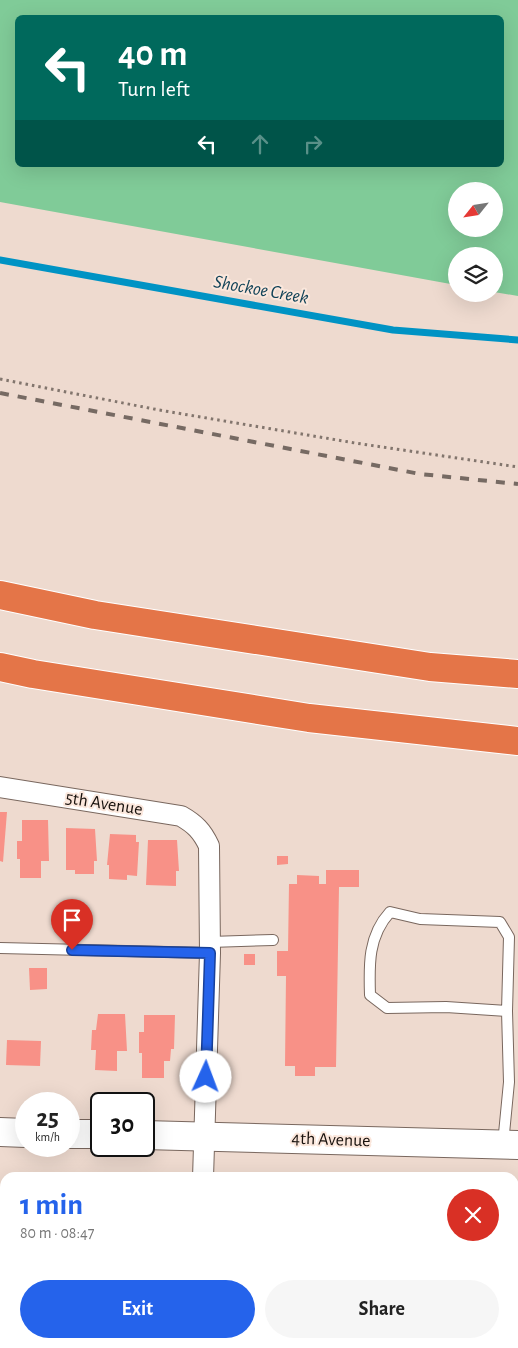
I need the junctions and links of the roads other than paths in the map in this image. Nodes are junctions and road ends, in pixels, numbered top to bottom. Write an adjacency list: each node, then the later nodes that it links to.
1 (0, 595): 3 (highway)
2 (0, 667): 4 (highway)
3 (518, 674)
4 (518, 741)
5 (0, 787): 7 (street, 5th Avenue)
6 (273, 940): 7 (lane)
7 (210, 947): 8 (lane); 13 (street)
8 (0, 948)
9 (508, 1011): 9 (lane); 14 (lane)
10 (0, 1132): 11 (main road)
11 (15, 1132)
12 (155, 1135): 13 (main road, 4th Avenue)
13 (204, 1137): 14 (main road, 4th Avenue); 15 (street)
14 (510, 1145)
15 (203, 1172)

